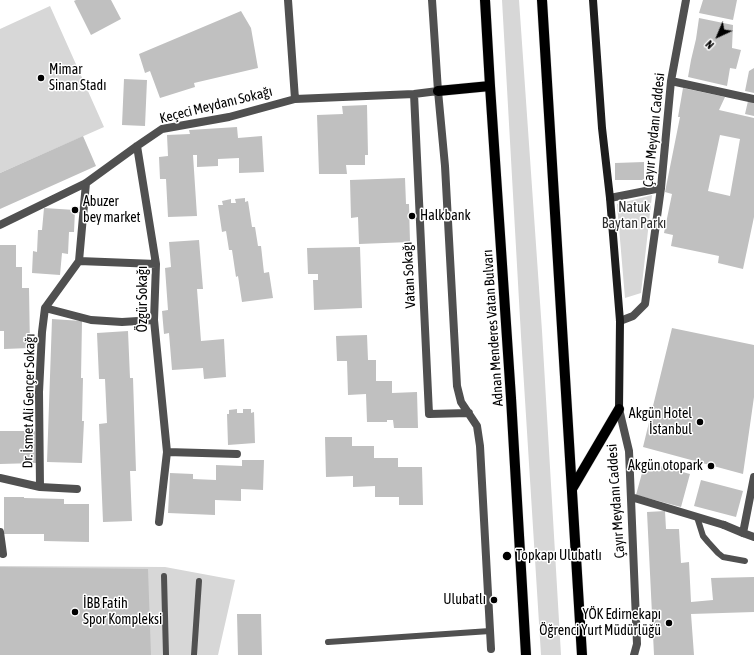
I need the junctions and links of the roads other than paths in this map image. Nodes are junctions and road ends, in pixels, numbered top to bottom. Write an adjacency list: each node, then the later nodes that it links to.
1 (288, 0): 11 (street)
2 (432, 0): 9 (street)
3 (486, 0): 8 (main road, Adnan Menderes Vatan Bulvarı)
4 (542, 0): 31 (main road)
5 (593, 0): 16 (main road, Çayır Meydanı Caddesi)
6 (686, 0): 7 (street, Çayır Meydanı Caddesi)
7 (671, 81): 12 (street); 15 (street, Çayır Meydanı Caddesi)
8 (490, 86): 9 (main road); 47 (main road, Adnan Menderes Vatan Bulvarı)
9 (438, 92): 10 (street, Keçeci Meydanı Sokağı); 24 (street)
10 (414, 94): 11 (street, Keçeci Meydanı Sokağı); 24 (street, Vatan Sokağı)
11 (295, 99): 13 (street, Keçeci Meydanı Sokağı)
12 (754, 99)
13 (137, 146): 14 (street, Keçeci Meydanı Sokağı); 19 (street, Özgür Sokağı)
14 (86, 183): 17 (street, Keçeci Meydanı Sokağı); 18 (street)
15 (661, 188): 16 (street); 22 (street, Çayır Meydanı Caddesi)
16 (610, 198): 22 (main road, Çayır Meydanı Caddesi)
17 (0, 225)
18 (79, 261): 19 (street); 20 (street, Dr. İsmet Ali Gençer Sokağı)
19 (156, 264): 21 (street, Özgür Sokağı)
20 (45, 308): 21 (street); 29 (street, Dr. İsmet Ali Gençer Sokağı)
21 (154, 320): 25 (street, Özgür Sokağı)
22 (620, 321): 23 (main road, Çayır Meydanı Caddesi)
23 (620, 409): 31 (main road); 32 (street, Çayır Meydanı Caddesi)
24 (469, 413): 42 (street)
25 (167, 452): 26 (street); 34 (street, Özgür Sokağı)
26 (237, 454)
27 (754, 477): 36 (street)
28 (0, 478): 29 (street)
29 (40, 487): 30 (street)
30 (77, 489)
31 (572, 489): 48 (main road)
32 (630, 496): 33 (street); 49 (street, Çayır Meydanı Caddesi)
33 (697, 517): 36 (street); 39 (lane)
34 (159, 522)
35 (0, 532): 38 (street)
36 (743, 533): 37 (street)
37 (754, 537)
38 (4, 554)
39 (745, 561)
40 (164, 576): 45 (lane)
41 (198, 581): 46 (lane)
42 (490, 631): 43 (lane); 44 (street)
43 (328, 642)
44 (491, 649)
45 (166, 655)
46 (194, 655)
47 (526, 655)
48 (582, 655)
49 (634, 655)

